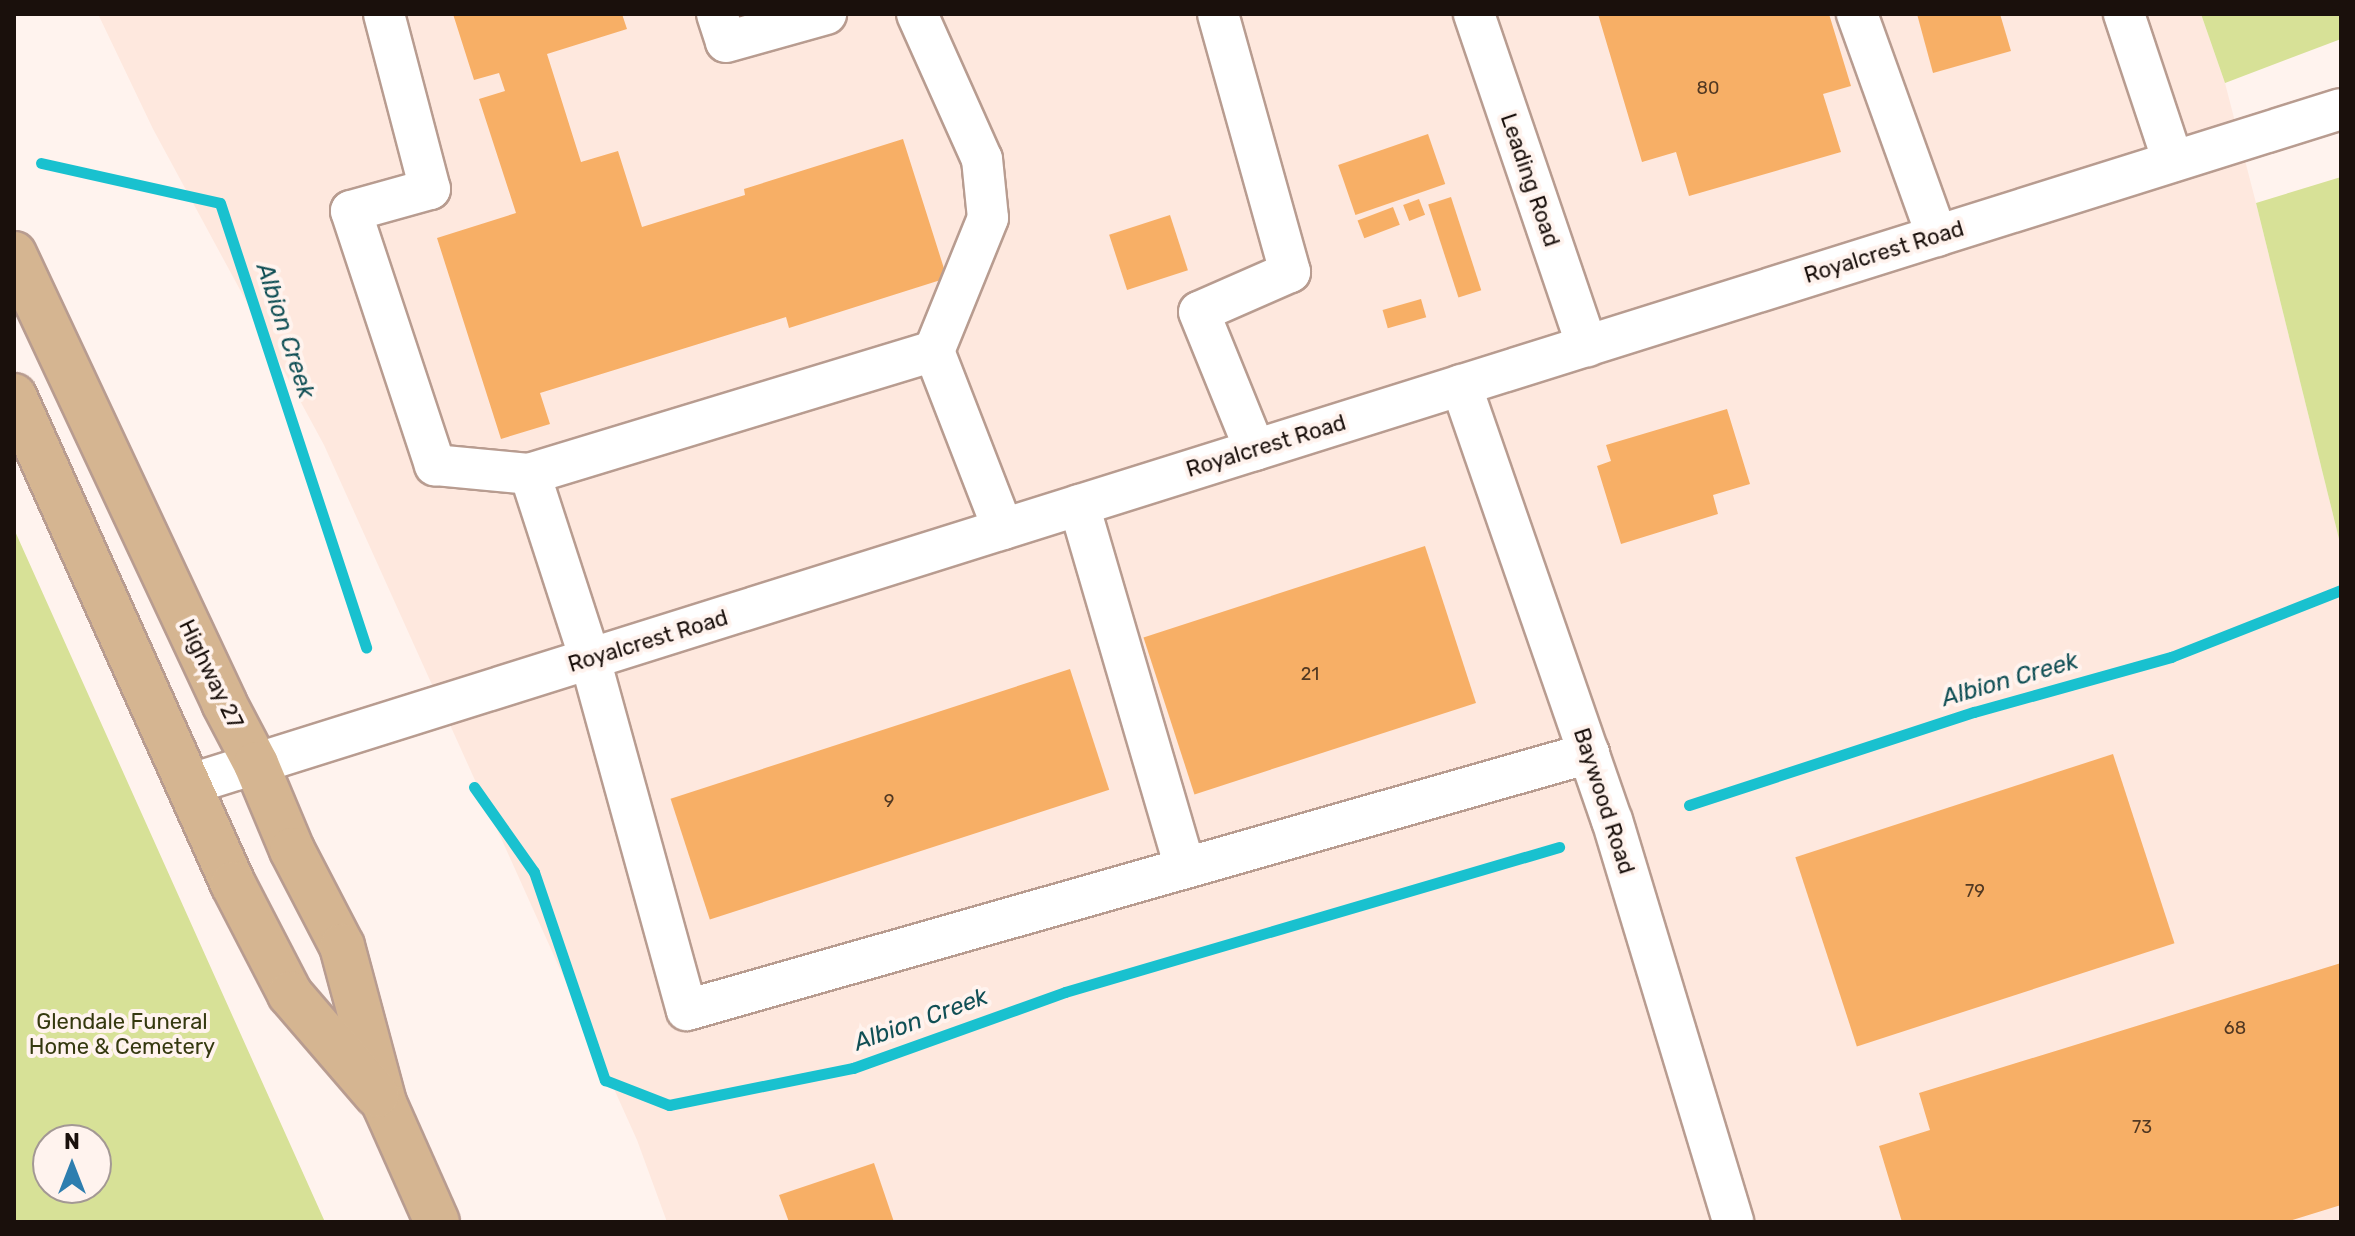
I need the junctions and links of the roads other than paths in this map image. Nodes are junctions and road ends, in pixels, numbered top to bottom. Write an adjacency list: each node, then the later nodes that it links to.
1 (384, 14): 18 (street)
2 (717, 14): 3 (street)
3 (826, 14)
4 (917, 14): 14 (street)
5 (1218, 14): 17 (street)
6 (1474, 14): 13 (street, Leading Road)
7 (1857, 14): 11 (street)
8 (2124, 14): 10 (street)
9 (2341, 109): 10 (street, Royalcrest Road)
10 (2173, 161): 11 (street, Royalcrest Road)
11 (1937, 236): 13 (street, Royalcrest Road)
12 (14, 254): 23 (main road, Highway 27)
13 (1587, 346): 15 (street, Royalcrest Road)
14 (934, 351): 18 (street); 20 (street)
15 (1461, 385): 17 (street, Royalcrest Road); 22 (street, Baywood Road)
16 (14, 396): 24 (main road, Highway 27)
17 (1255, 450): 19 (street, Royalcrest Road)
18 (530, 474): 21 (street)
19 (1079, 505): 20 (street, Royalcrest Road); 25 (street)
20 (1003, 529): 21 (street, Royalcrest Road)
21 (590, 659): 23 (street, Royalcrest Road); 25 (street)
22 (1589, 753): 25 (street); 28 (street, Baywood Road)
23 (256, 764): 24 (street, Royalcrest Road); 26 (main road, Highway 27)
24 (191, 784): 26 (main road, Highway 27)
25 (1185, 868)
26 (384, 1103): 27 (main road, Highway 27)
27 (437, 1222)
28 (1733, 1222)

